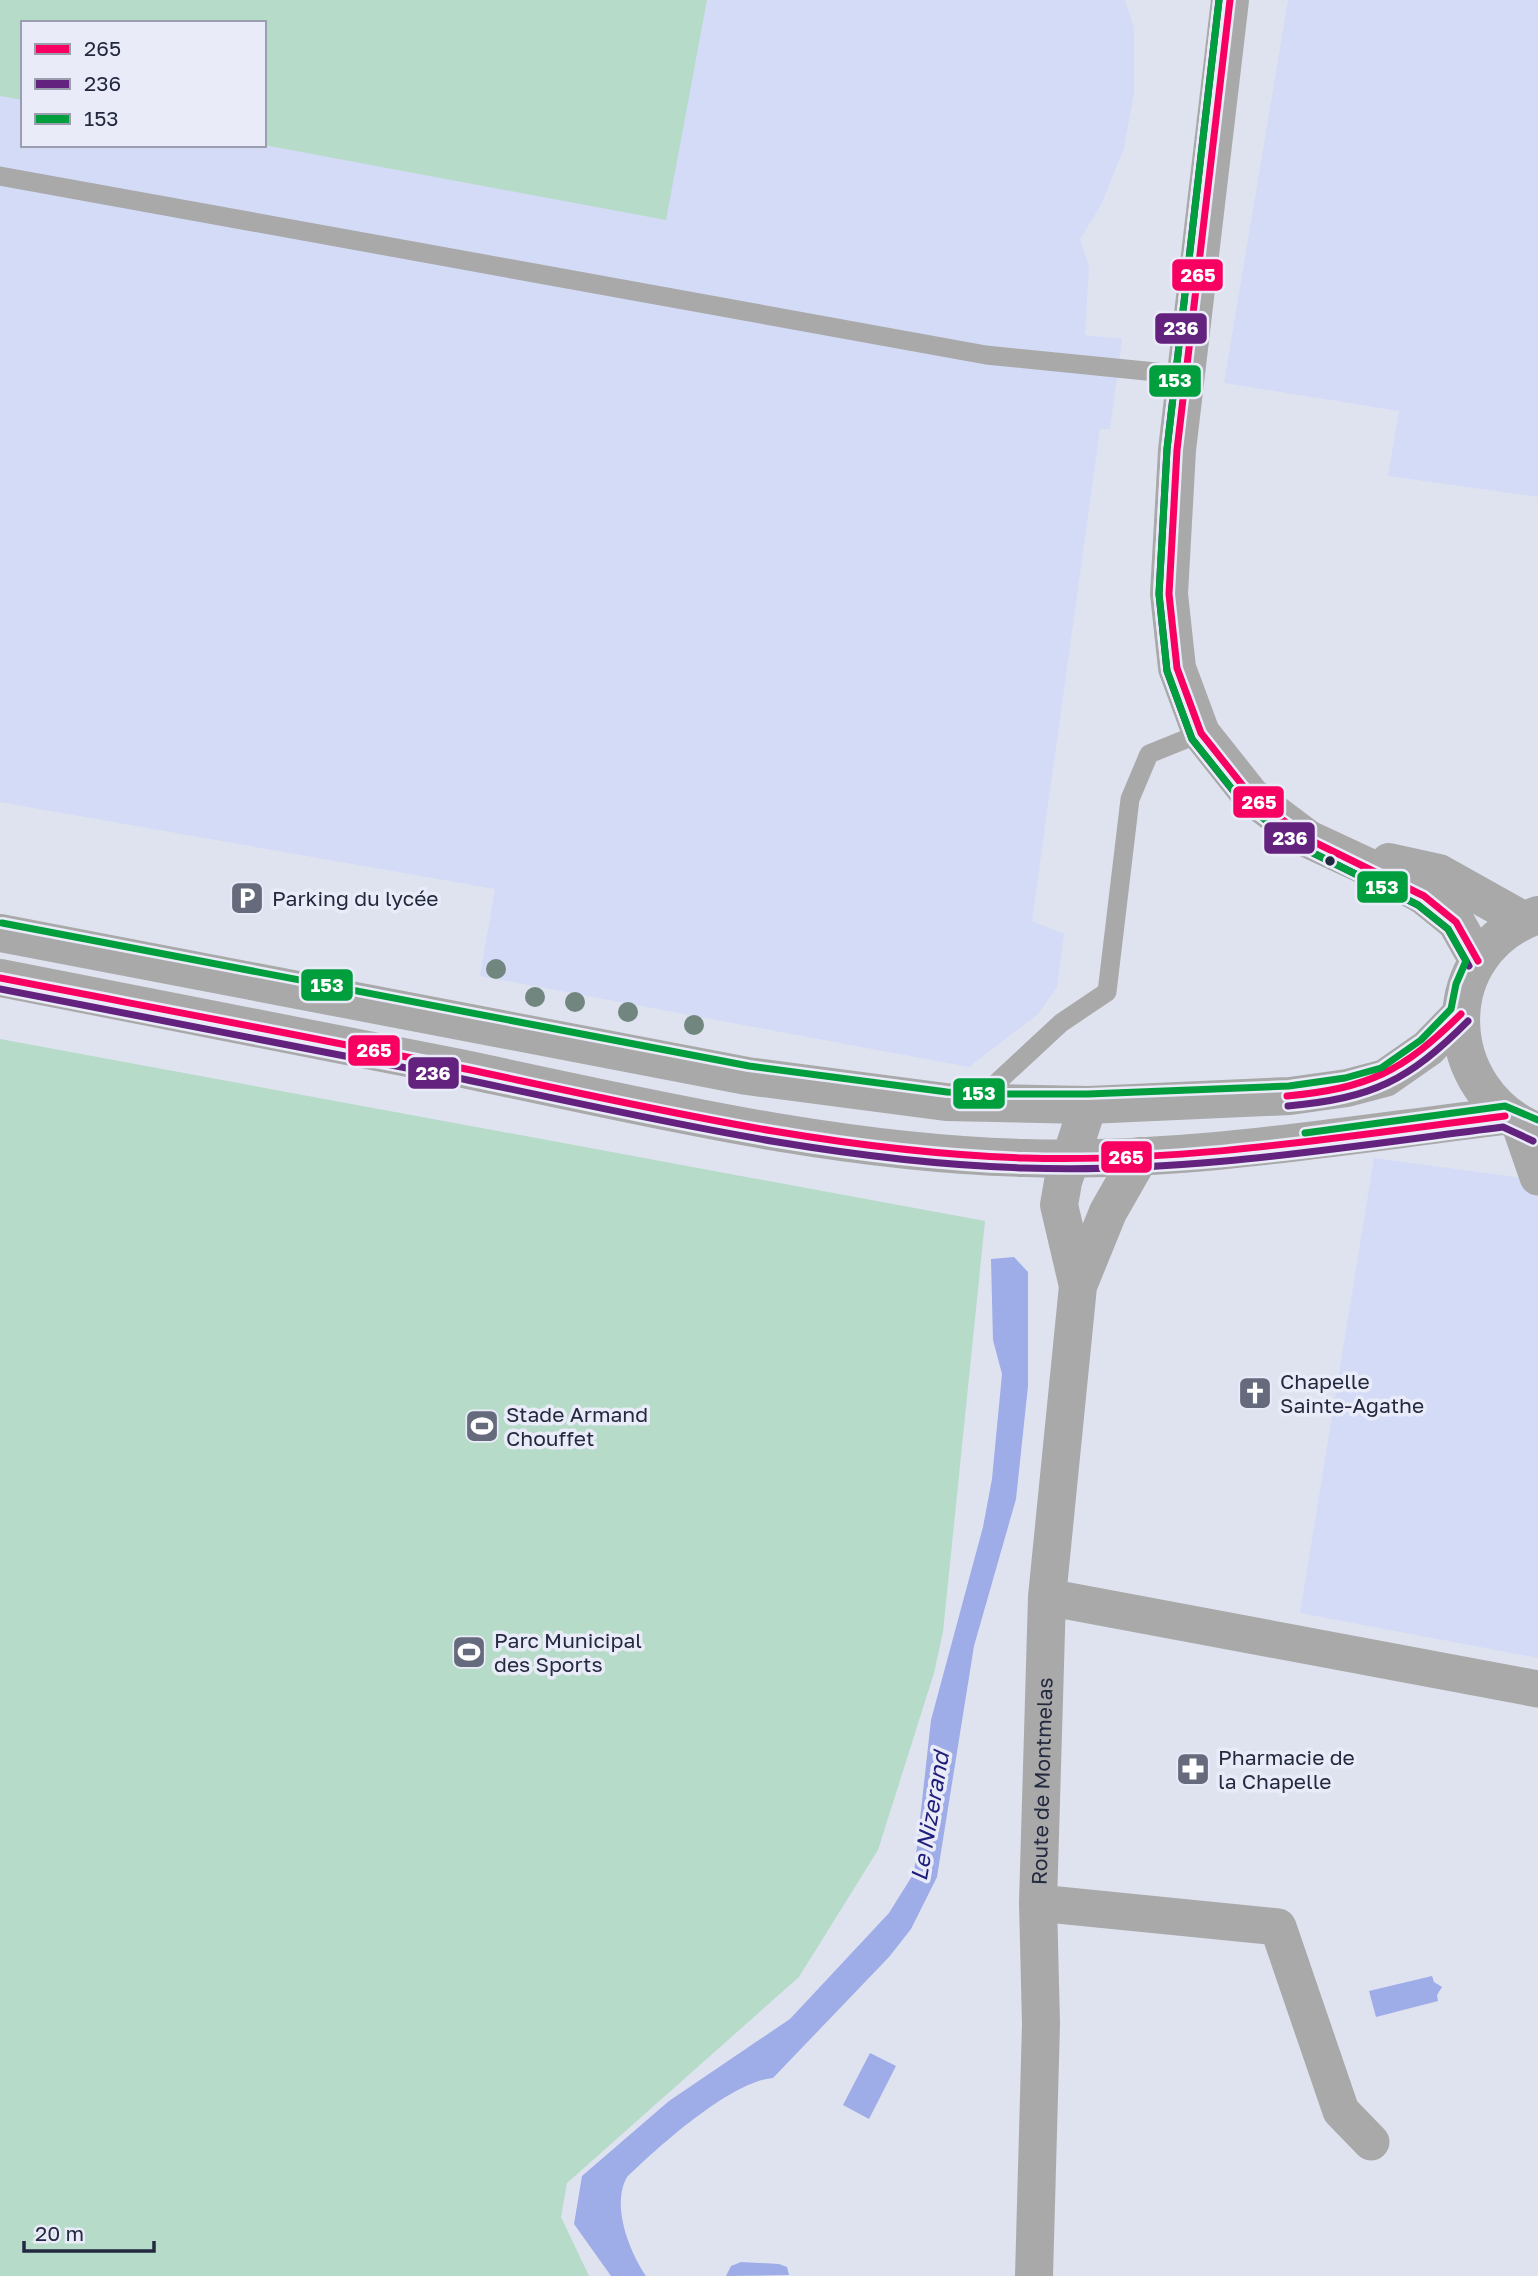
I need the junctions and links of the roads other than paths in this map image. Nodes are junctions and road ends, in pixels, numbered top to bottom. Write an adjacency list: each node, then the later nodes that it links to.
1 (1230, 0): 3 (street)
2 (0, 176): 3 (lane)
3 (1186, 374): 4 (street)
4 (1201, 733): 5 (street); 11 (lane)
5 (1332, 848): 6 (street); 8 (street)
6 (1531, 917): 8 (main road)
7 (0, 933): 11 (main road)
8 (1478, 961): 10 (main road)
9 (0, 978): 15 (main road)
10 (1461, 1014): 12 (main road); 13 (main road)
11 (983, 1103): 12 (main road)
12 (1088, 1105): 15 (street, Route de Montmelas)
13 (1521, 1124): 14 (main road); 16 (street)
14 (1140, 1156): 15 (main road); 17 (street, Route de Montmelas)
15 (1070, 1158): 17 (street, Route de Montmelas)
16 (1538, 1177)
17 (1078, 1286): 18 (street, Route de Montmelas)
18 (1047, 1597): 19 (street); 20 (street, Route de Montmelas)
19 (1538, 1689)
20 (1038, 1903): 21 (street); 22 (street, Route de Montmelas)
21 (1371, 2142)
22 (1034, 2276)

